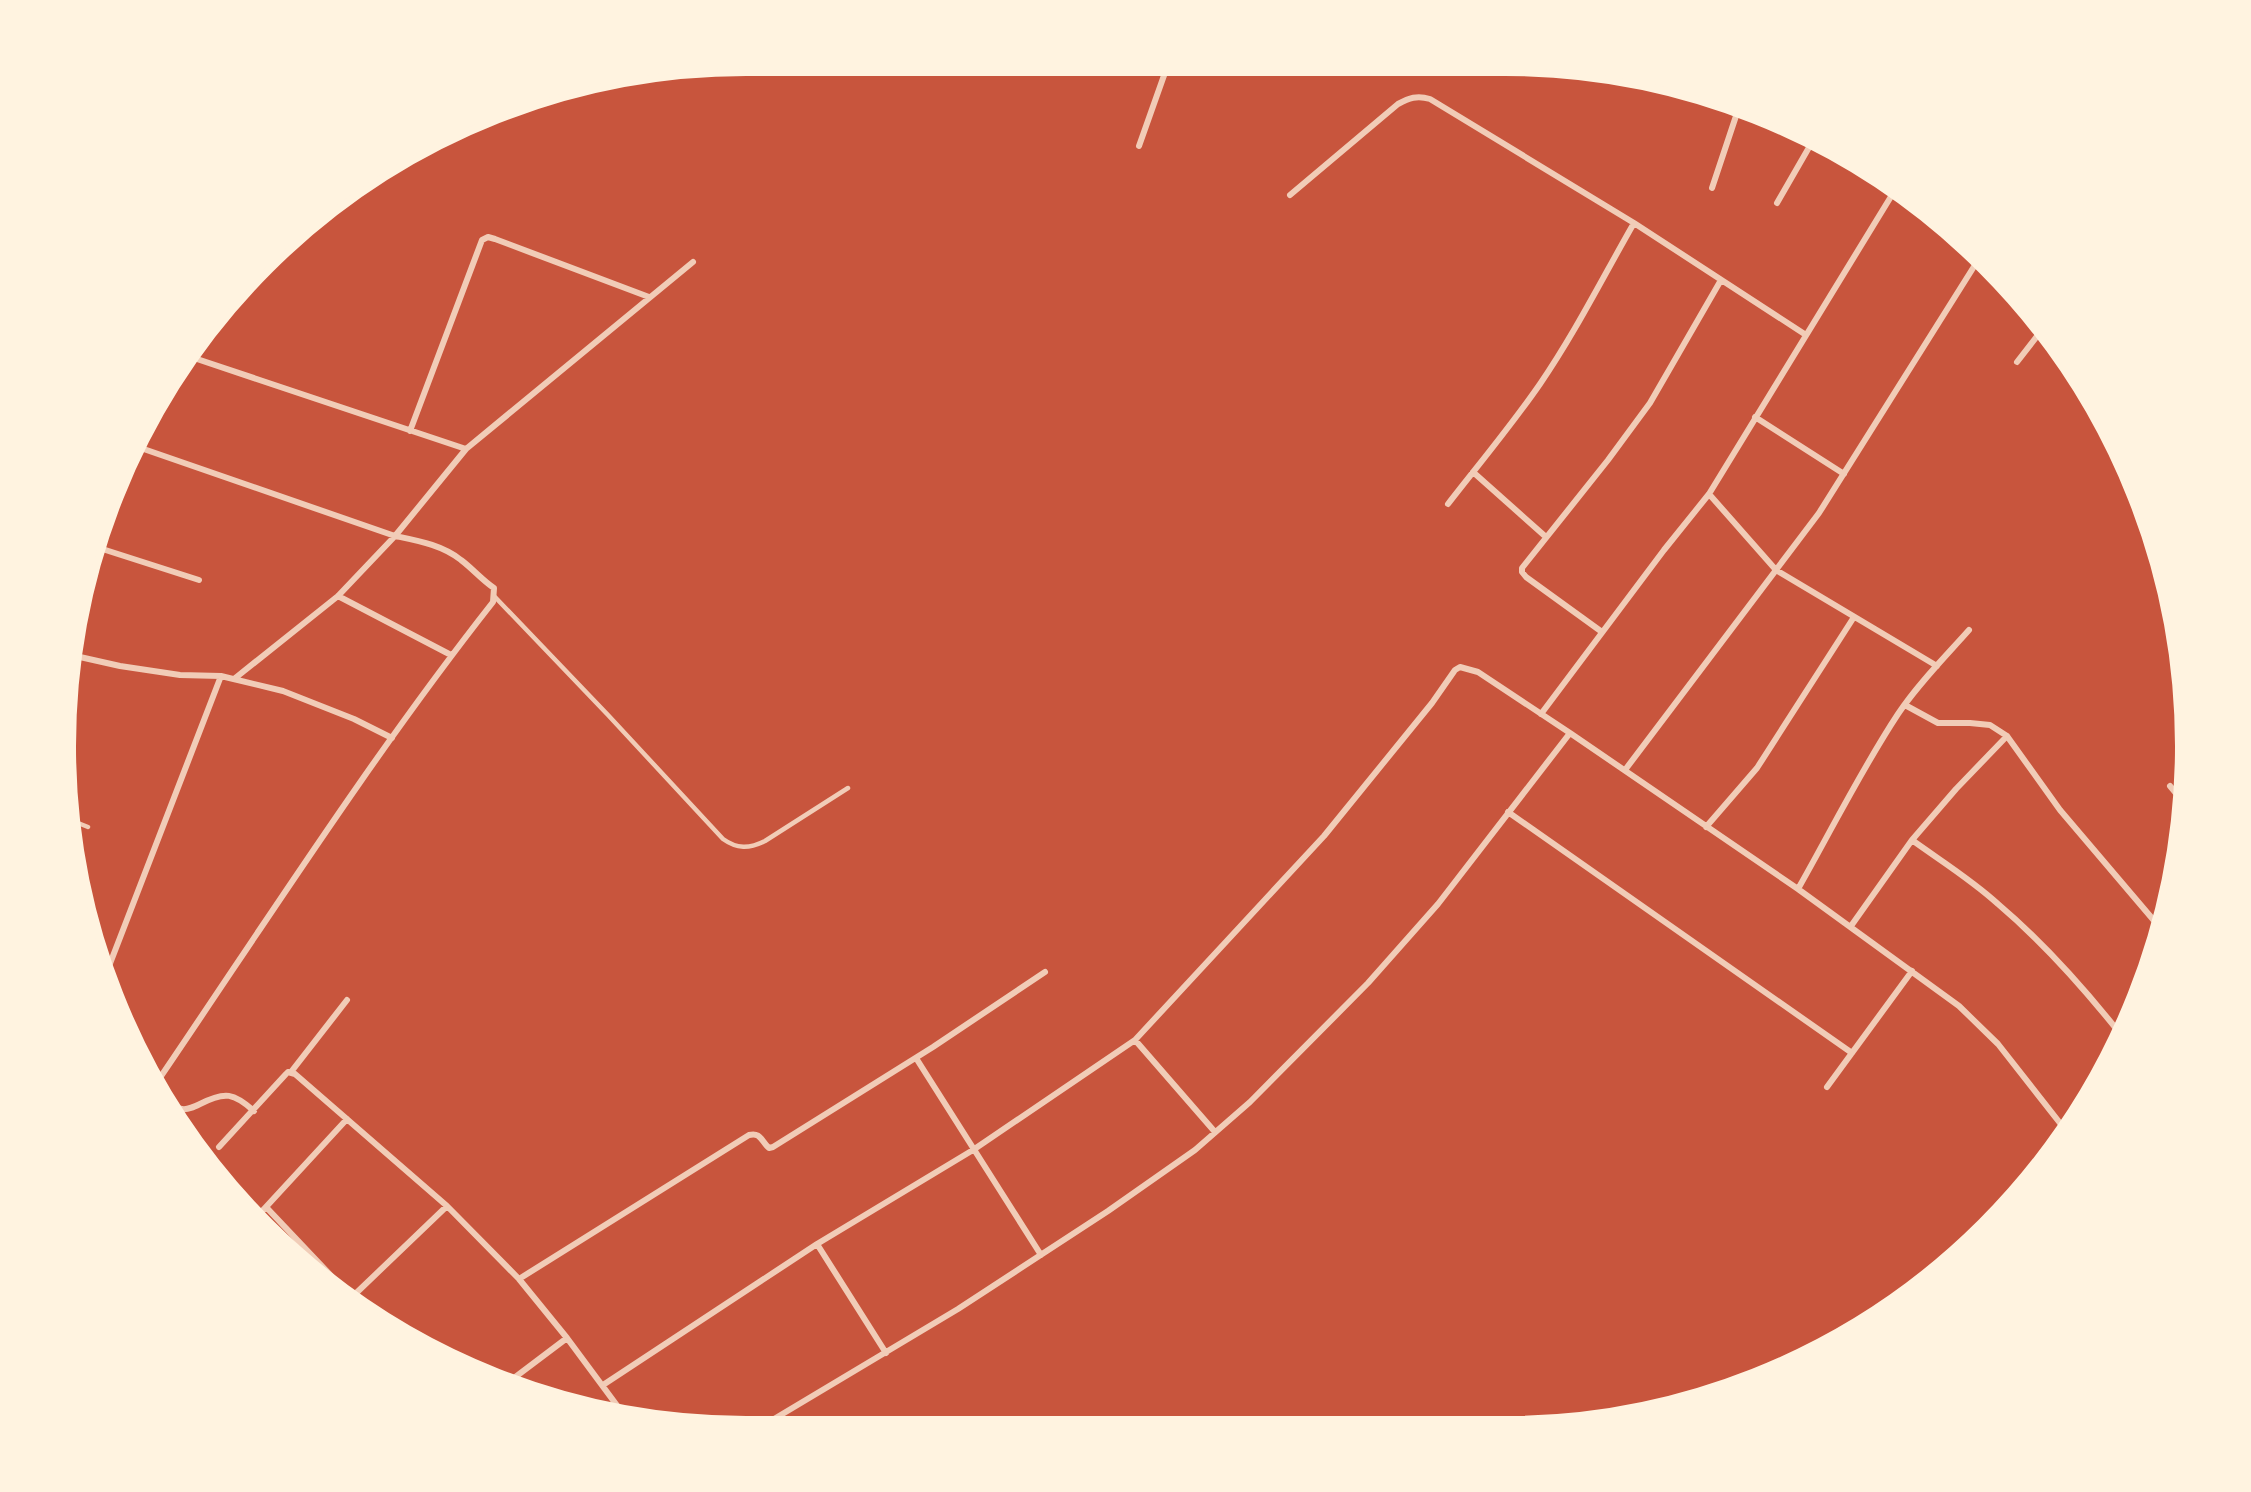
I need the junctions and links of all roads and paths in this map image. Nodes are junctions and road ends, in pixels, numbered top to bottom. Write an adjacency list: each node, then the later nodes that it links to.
1 (1165, 72): 3 (street)
2 (1737, 113): 5 (street)
3 (1139, 146)
4 (1810, 146): 8 (street)
5 (1712, 188)
6 (1290, 195): 9 (street)
7 (1892, 195): 15 (street)
8 (1777, 202)
9 (1634, 223): 12 (street); 22 (street)
10 (693, 262): 13 (street)
11 (1976, 263): 23 (street)
12 (1721, 280): 15 (street); 27 (street)
13 (650, 297): 19 (street); 21 (street)
14 (2039, 334): 17 (street)
15 (1806, 335): 18 (street)
16 (195, 358): 19 (street)
17 (2017, 362)
18 (1755, 417): 23 (street); 24 (street)
19 (410, 430): 21 (street)
20 (141, 449): 26 (street)
21 (466, 449): 26 (street)
22 (1473, 472): 25 (street); 27 (street)
23 (1844, 474): 29 (street)
24 (1709, 494): 29 (street); 35 (street)
25 (1448, 504)
26 (395, 536): 31 (street); 32 (street)
27 (1546, 537): 35 (street)
28 (102, 549): 30 (street)
29 (1776, 570): 33 (street); 46 (street)
30 (199, 580)
31 (338, 596): 36 (street); 40 (street)
32 (495, 597): 36 (street); 48 (lane)
33 (1854, 617): 38 (street); 53 (street)
34 (1969, 630): 38 (street)
35 (1602, 632): 42 (street)
36 (451, 655): 45 (street)
37 (78, 656): 39 (street)
38 (1937, 666): 41 (street)
39 (221, 676): 40 (street); 58 (street)
40 (234, 679): 45 (street)
41 (1905, 705): 44 (street); 55 (street)
42 (1541, 714): 43 (street); 63 (street)
43 (1570, 733): 46 (street); 50 (street)
44 (2007, 736): 54 (street); 56 (street)
45 (392, 738): 67 (street)
46 (1625, 770): 53 (street)
47 (2170, 786): 49 (street)
48 (848, 788)
49 (2177, 795)
50 (1508, 812): 64 (street); 73 (street)
51 (77, 822): 52 (lane)
52 (88, 827)
53 (1706, 827): 55 (street)
54 (1912, 840): 57 (street); 62 (street)
55 (1798, 889): 57 (street)
56 (2155, 922)
57 (1851, 926): 59 (street)
58 (109, 966)
59 (1912, 971): 64 (street); 72 (street)
60 (1045, 972): 65 (street)
61 (347, 1000): 66 (street)
62 (2116, 1029)
63 (1135, 1040): 73 (street); 75 (street)
64 (1852, 1053): 68 (street)
65 (916, 1058): 75 (street); 82 (street)
66 (291, 1072): 70 (street); 71 (street)
67 (160, 1080)
68 (1827, 1087)
69 (179, 1108): 70 (street)
70 (254, 1111): 74 (street)
71 (347, 1119): 76 (street); 77 (street)
72 (2062, 1125)
73 (1215, 1132): 80 (street)
74 (219, 1147)
75 (973, 1150): 79 (street); 80 (street)
76 (447, 1206): 82 (street); 83 (street)
77 (266, 1207): 78 (street); 81 (street)
78 (260, 1213)
79 (817, 1244): 85 (street); 87 (street)
80 (1041, 1256): 85 (street)
81 (332, 1278)
82 (519, 1279): 84 (street)
83 (356, 1295)
84 (567, 1338): 86 (street); 87 (street)
85 (886, 1353): 89 (street)
86 (514, 1378)
87 (603, 1385): 88 (street)
88 (619, 1408)
89 (772, 1420)

